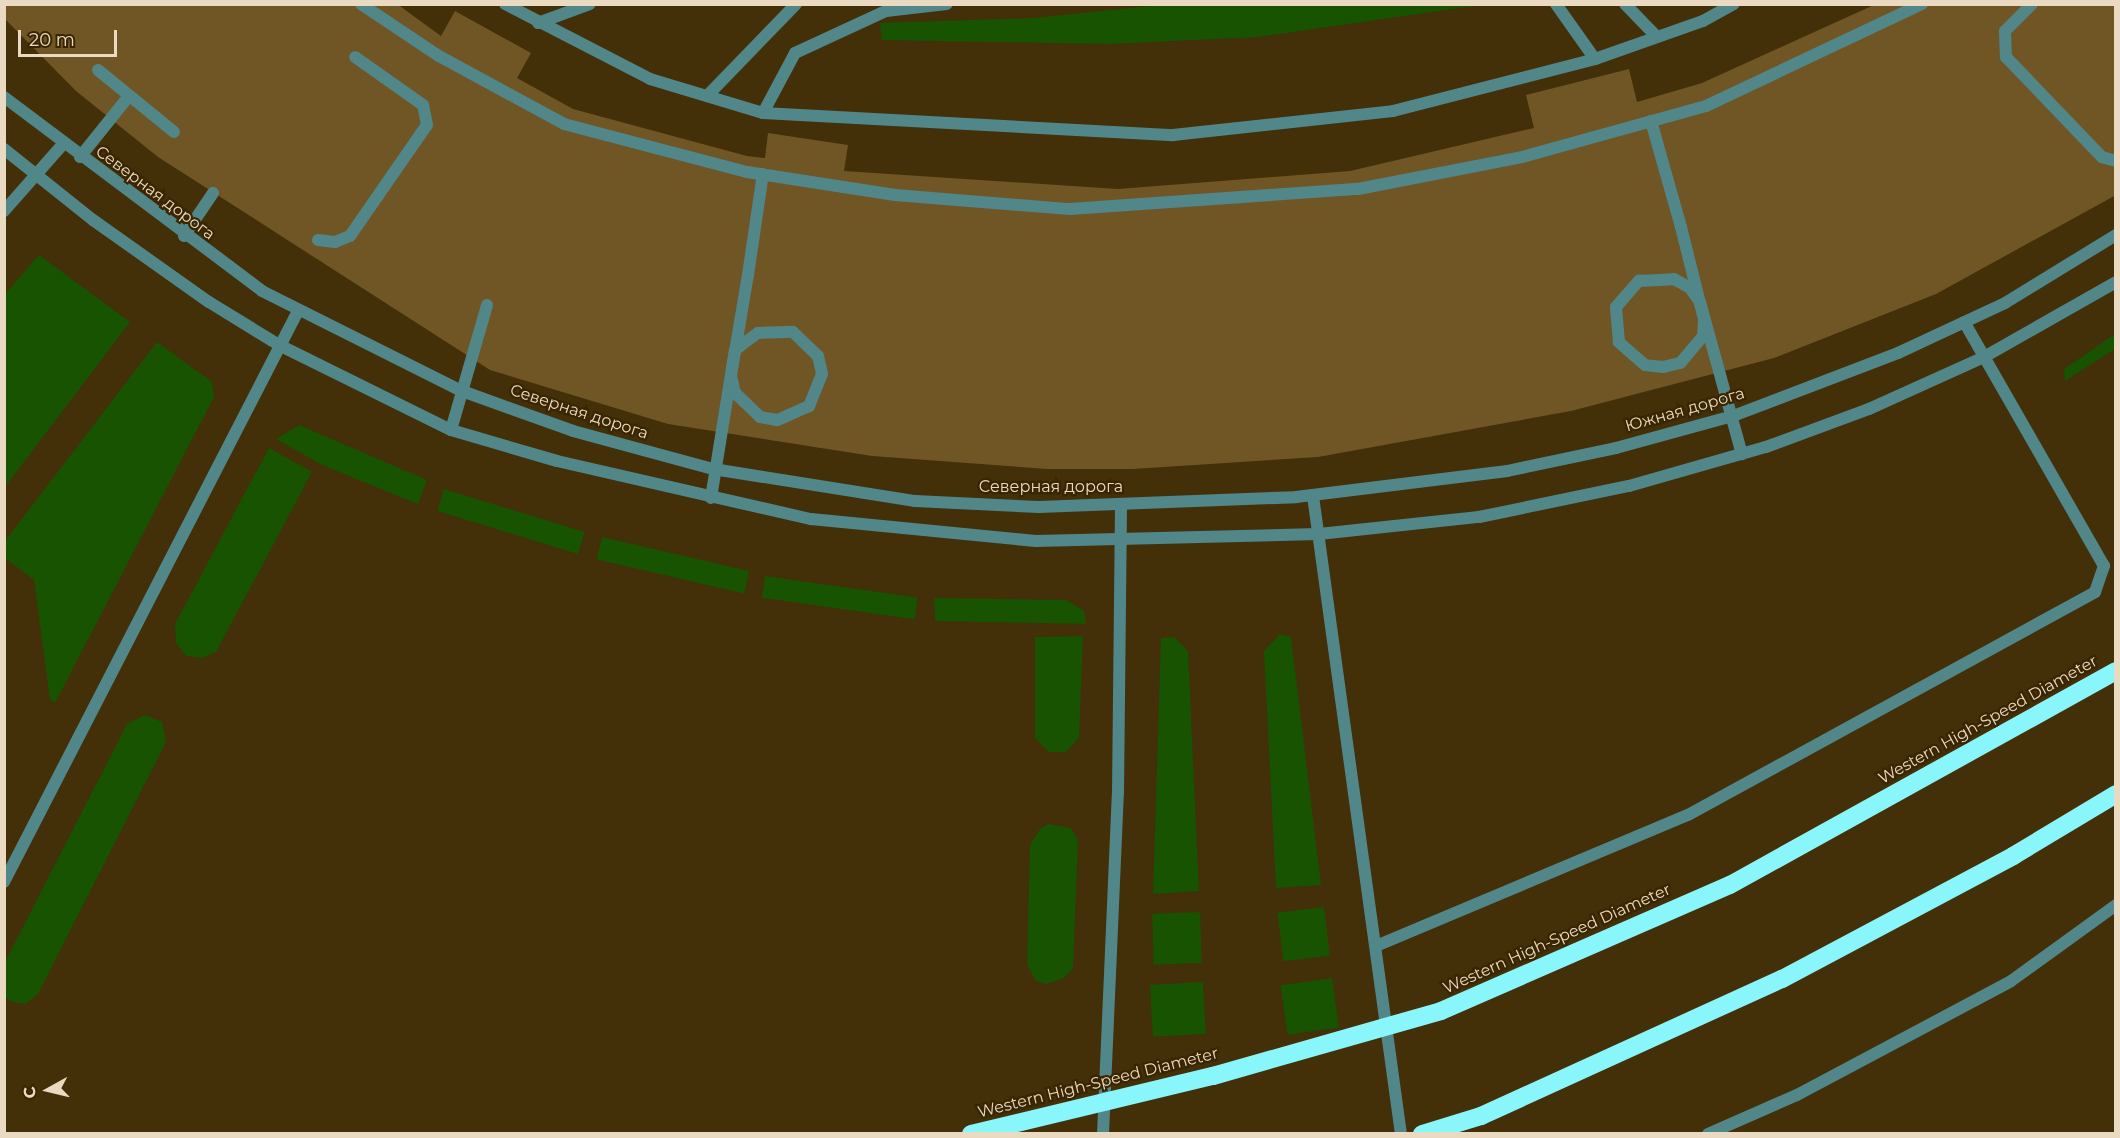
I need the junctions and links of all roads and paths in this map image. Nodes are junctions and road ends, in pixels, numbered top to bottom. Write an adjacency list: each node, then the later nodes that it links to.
1 (361, 4): 26 (street)
2 (590, 4): 11 (street)
3 (796, 4): 16 (street)
4 (947, 4): 19 (street)
5 (1556, 4): 14 (street)
6 (1625, 4): 12 (street)
7 (1734, 4): 12 (street)
8 (1922, 4): 20 (street)
9 (2032, 4): 25 (street)
10 (516, 6): 11 (street)
11 (538, 22): 16 (street)
12 (1657, 37): 14 (street)
13 (355, 57): 32 (street)
14 (1595, 59): 19 (street)
15 (98, 70): 18 (street)
16 (707, 96): 19 (street)
17 (4, 97): 22 (street, Северная дорога)
18 (128, 97): 21 (street); 24 (street)
19 (763, 112)
20 (1651, 121): 26 (street); 40 (street)
21 (174, 132)
22 (63, 144): 24 (street, Северная дорога); 27 (street)
23 (4, 149): 27 (street)
24 (80, 157): 31 (street, Северная дорога)
25 (2115, 161)
26 (763, 174): 43 (street)
27 (36, 176): 29 (street); 37 (street)
28 (213, 193): 31 (street)
29 (4, 211)
30 (2115, 235): 36 (street, Южная дорога)
31 (184, 236): 35 (street, Северная дорога)
32 (319, 241)
33 (2115, 282): 38 (street)
34 (487, 305): 39 (street)
35 (298, 311): 37 (street); 39 (street, Северная дорога)
36 (1964, 322): 38 (street); 40 (street, Южная дорога)
37 (279, 345): 41 (street); 52 (street)
38 (1984, 357): 42 (street); 54 (street)
39 (462, 391): 41 (street); 43 (street, Северная дорога)
40 (1733, 416): 42 (street); 44 (street, Южная дорога)
41 (451, 430): 45 (street)
42 (1742, 454): 48 (street)
43 (713, 469): 45 (street); 47 (street, Северная дорога)
44 (1313, 496): 46 (street, Южная дорога); 48 (street)
45 (711, 498): 49 (street)
46 (1229, 501): 47 (street, Северная дорога)
47 (1121, 505): 49 (street)
48 (1319, 534): 49 (street); 54 (street)
49 (1123, 542): 56 (street)
50 (2115, 671): 55 (highway, Western High-Speed Diameter)
51 (2115, 794): 58 (highway)
52 (4, 882)
53 (2115, 905): 59 (street)
54 (1376, 946): 57 (street)
55 (971, 1134)
56 (1103, 1134)
57 (1401, 1134)
58 (1422, 1134)
59 (1708, 1134)

